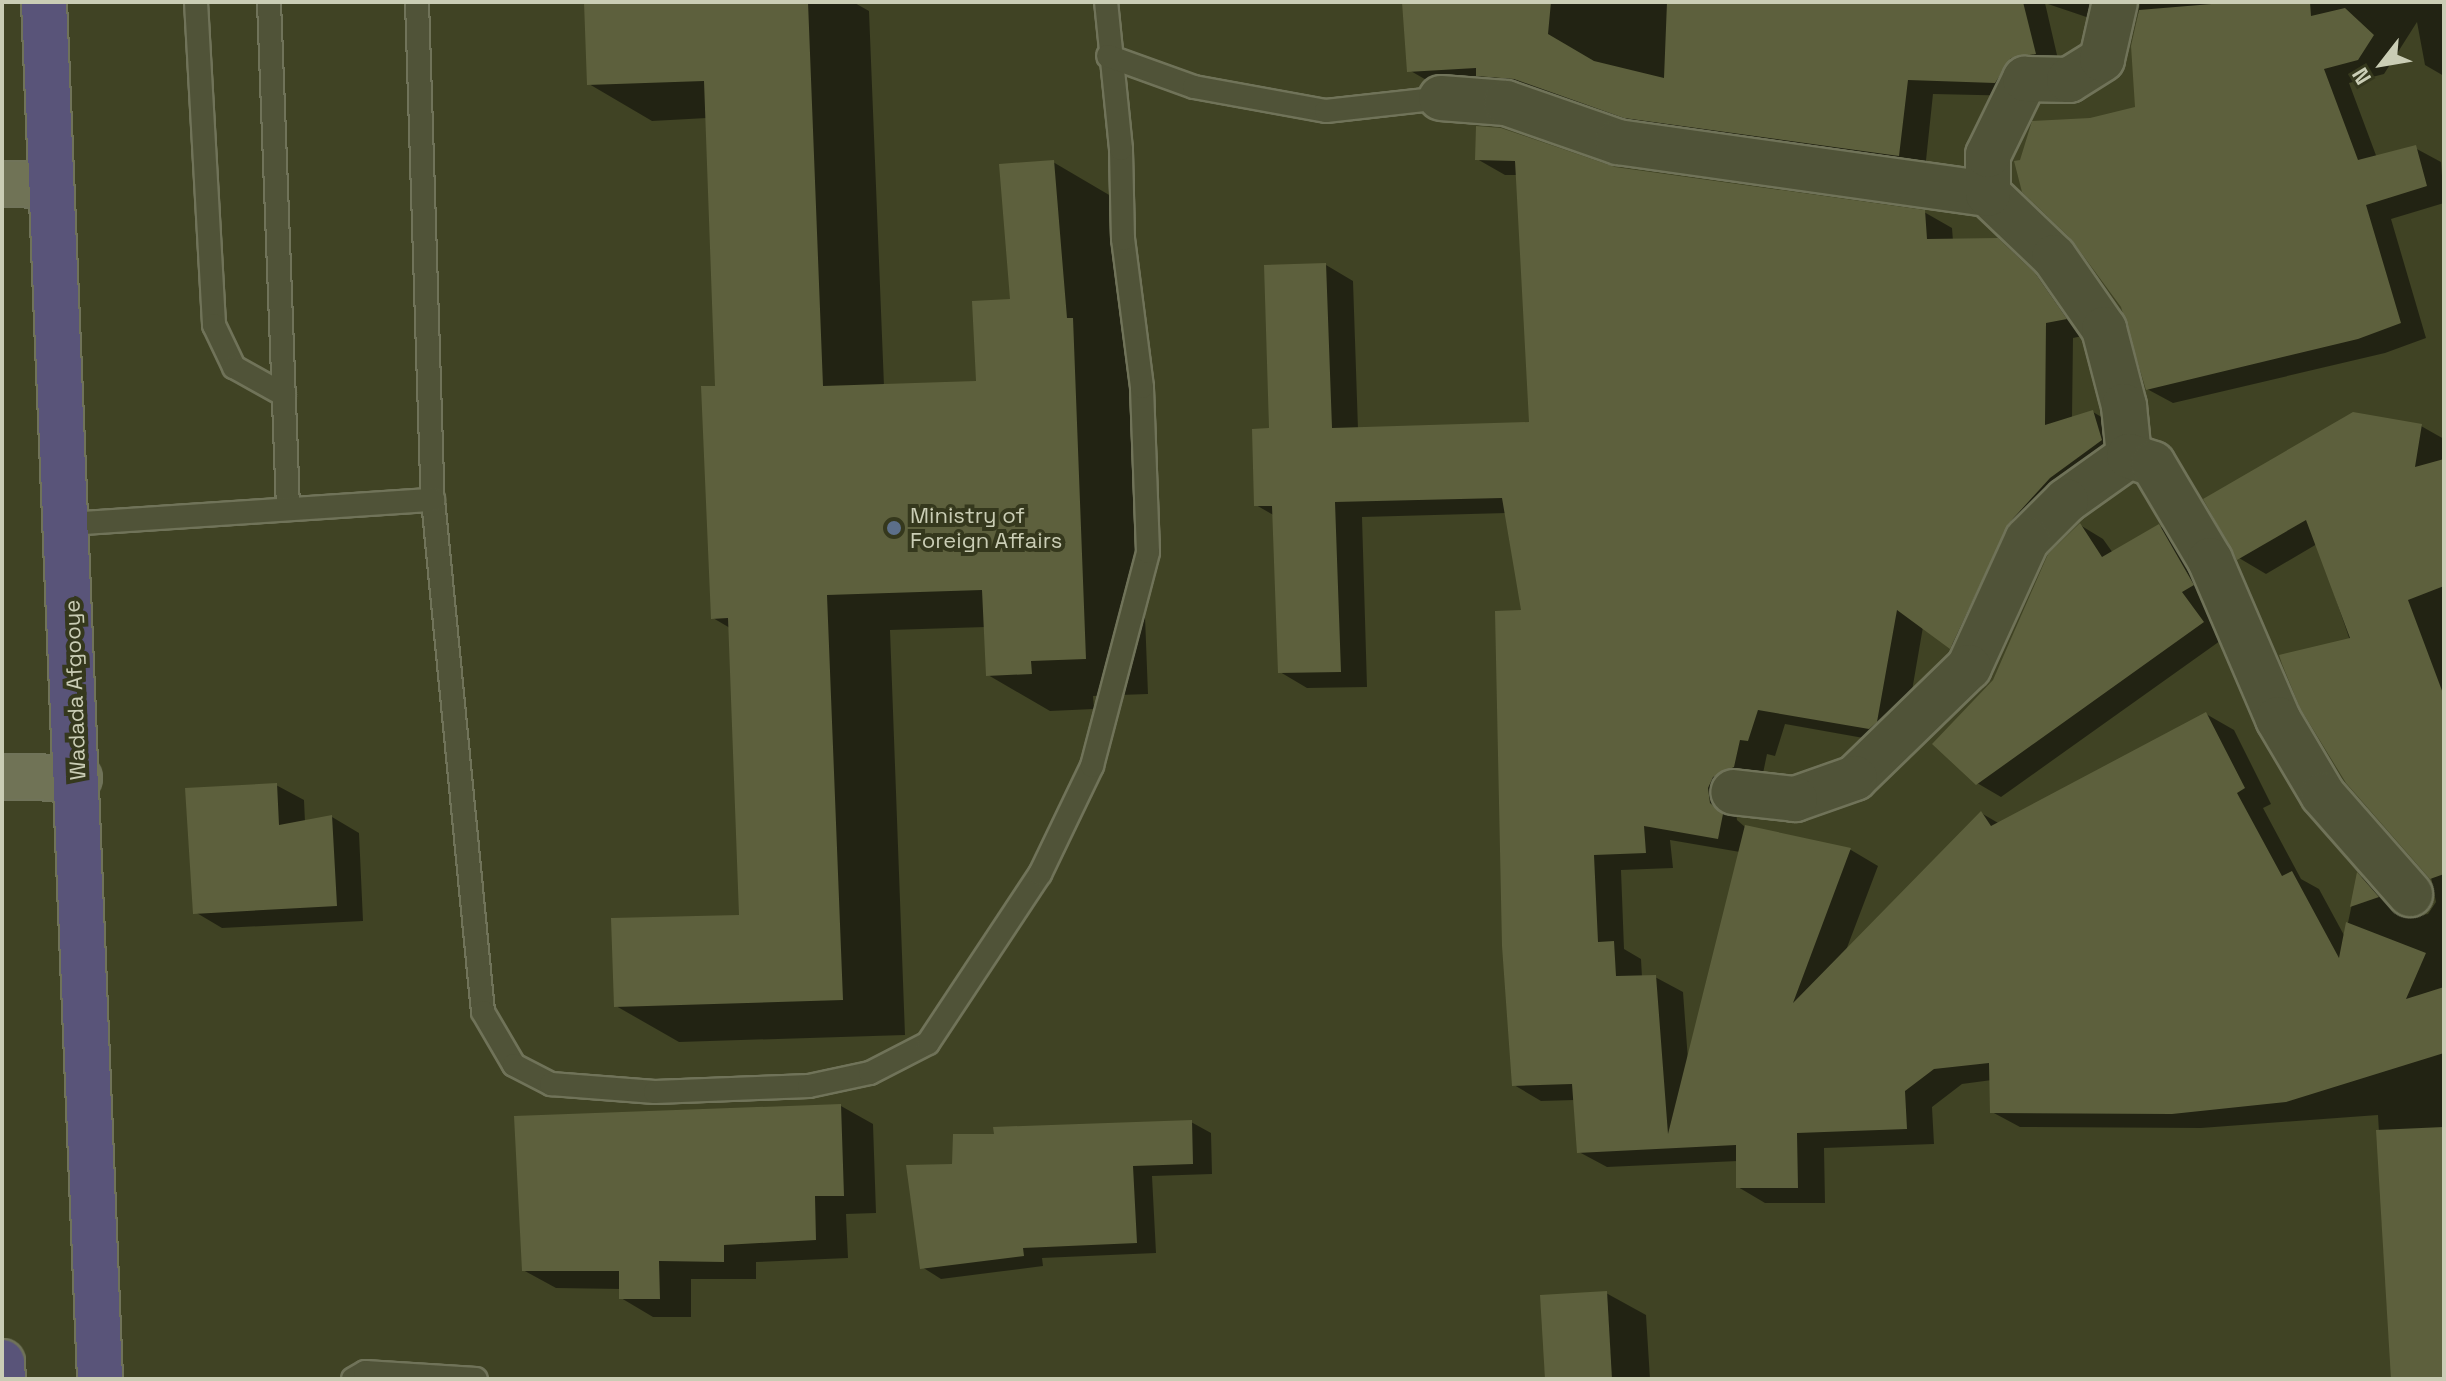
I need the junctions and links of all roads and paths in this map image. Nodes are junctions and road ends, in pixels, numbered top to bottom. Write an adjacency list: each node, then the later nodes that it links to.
1 (44, 2): 10 (highway, Wadada Afgooye)
2 (196, 2): 12 (lane)
3 (269, 2): 12 (lane)
4 (417, 2): 14 (lane)
5 (1106, 2): 7 (lane)
6 (2115, 2): 11 (street)
7 (1108, 56): 8 (lane); 14 (lane)
8 (1441, 98): 11 (street)
9 (2, 184): 10 (main road)
10 (49, 185): 16 (highway, Wadada Afgooye)
11 (1988, 194): 13 (street)
12 (284, 395): 15 (lane)
13 (2129, 456): 19 (street); 20 (street)
14 (433, 500): 15 (lane)
15 (288, 509): 16 (lane)
16 (68, 524): 18 (highway, Wadada Afgooye)
17 (2, 777): 18 (main road)
18 (79, 778): 23 (highway, Wadada Afgooye)
19 (1733, 792)
20 (2410, 894)
21 (2, 1362): 22 (highway)
22 (3, 1379)
23 (100, 1379)
24 (353, 1379): 25 (lane)
25 (476, 1379)

